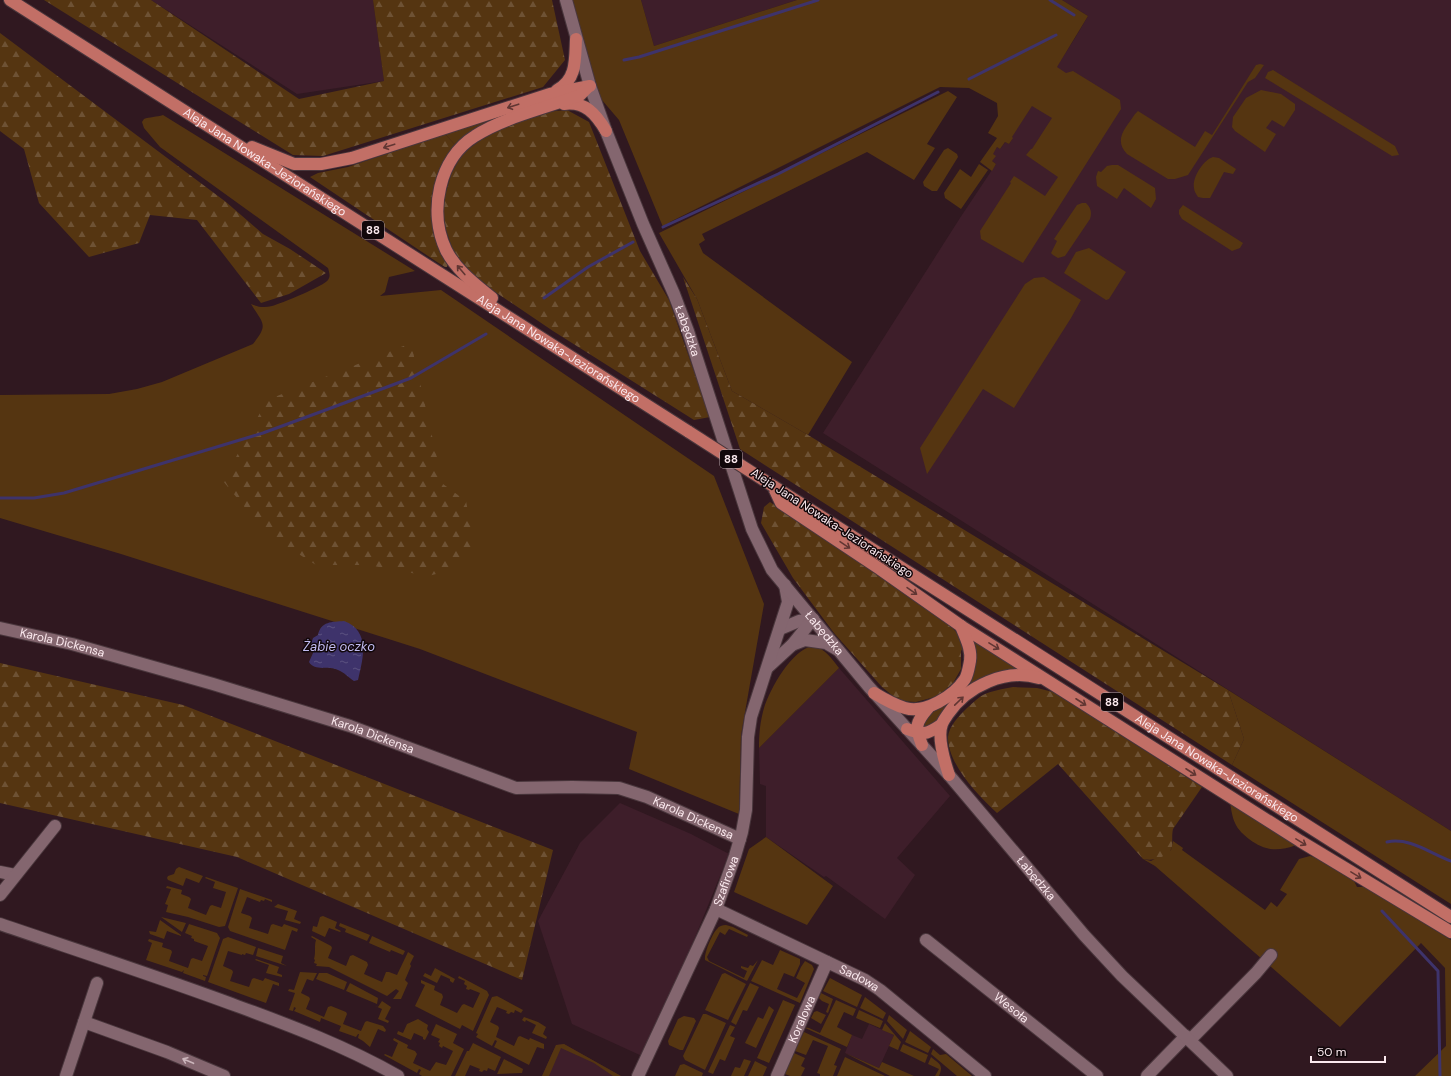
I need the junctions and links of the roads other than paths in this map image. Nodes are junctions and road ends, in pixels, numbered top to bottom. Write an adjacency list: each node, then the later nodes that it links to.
1 (10, 0): 7 (main road, Aleja Jana Nowaka-Jeziorańskiego / 88)
2 (566, 0): 3 (street, Łabędzka)
3 (576, 39): 4 (street, Łabędzka); 5 (main road)
4 (590, 86): 5 (main road); 6 (street, Łabędzka)
5 (552, 99): 6 (main road); 7 (main road, one-way to 7); 8 (main road, one-way to 5)
6 (606, 131): 10 (street, Łabędzka)
7 (225, 136): 8 (main road, Aleja Jana Nowaka-Jeziorańskiego / 88)
8 (521, 324): 9 (main road, Aleja Jana Nowaka-Jeziorańskiego / 88, bridge)
9 (773, 486): 12 (main road, one-way to 12); 30 (main road, Aleja Jana Nowaka-Jeziorańskiego / 88)
10 (785, 585): 11 (street, Łabędzka); 14 (street)
11 (813, 619): 14 (street); 15 (street, Szafirowa); 16 (street, Łabędzka)
12 (961, 626): 18 (main road, one-way to 18); 20 (main road)
13 (0, 628): 25 (street, Karola Dickensa)
14 (780, 629): 17 (street)
15 (792, 644): 16 (street); 17 (street, Szafirowa)
16 (840, 651): 19 (street, Łabędzka)
17 (766, 669): 25 (street, Szafirowa)
18 (1049, 681): 21 (main road, one-way to 18); 32 (main road, one-way to 32)
19 (874, 693): 20 (main road); 22 (street, Łabędzka)
20 (928, 708): 22 (main road)
21 (941, 725): 22 (main road); 23 (main road)
22 (912, 731): 23 (street, Łabędzka)
23 (949, 775): 38 (street, Łabędzka)
24 (55, 826): 27 (street)
25 (740, 839): 29 (street, Szafirowa)
26 (0, 872): 27 (street)
27 (15, 875): 28 (street)
28 (0, 895)
29 (716, 909): 35 (street, Sadowa); 42 (street, Szafirowa)
30 (1451, 918)
31 (0, 924): 41 (street)
32 (1451, 932)
33 (926, 940): 45 (street, Wesoła)
34 (1271, 955): 38 (street)
35 (827, 962): 43 (street, Koralowa); 44 (street, Sadowa)
36 (98, 983): 37 (street)
37 (84, 1022): 39 (street); 40 (street, one-way to 37)
38 (1188, 1038): 46 (street); 47 (street, Łabędzka)
39 (66, 1076)
40 (224, 1076)
41 (398, 1076)
42 (638, 1076)
43 (777, 1076)
44 (985, 1076)
45 (1097, 1076)
46 (1147, 1076)
47 (1227, 1076)

